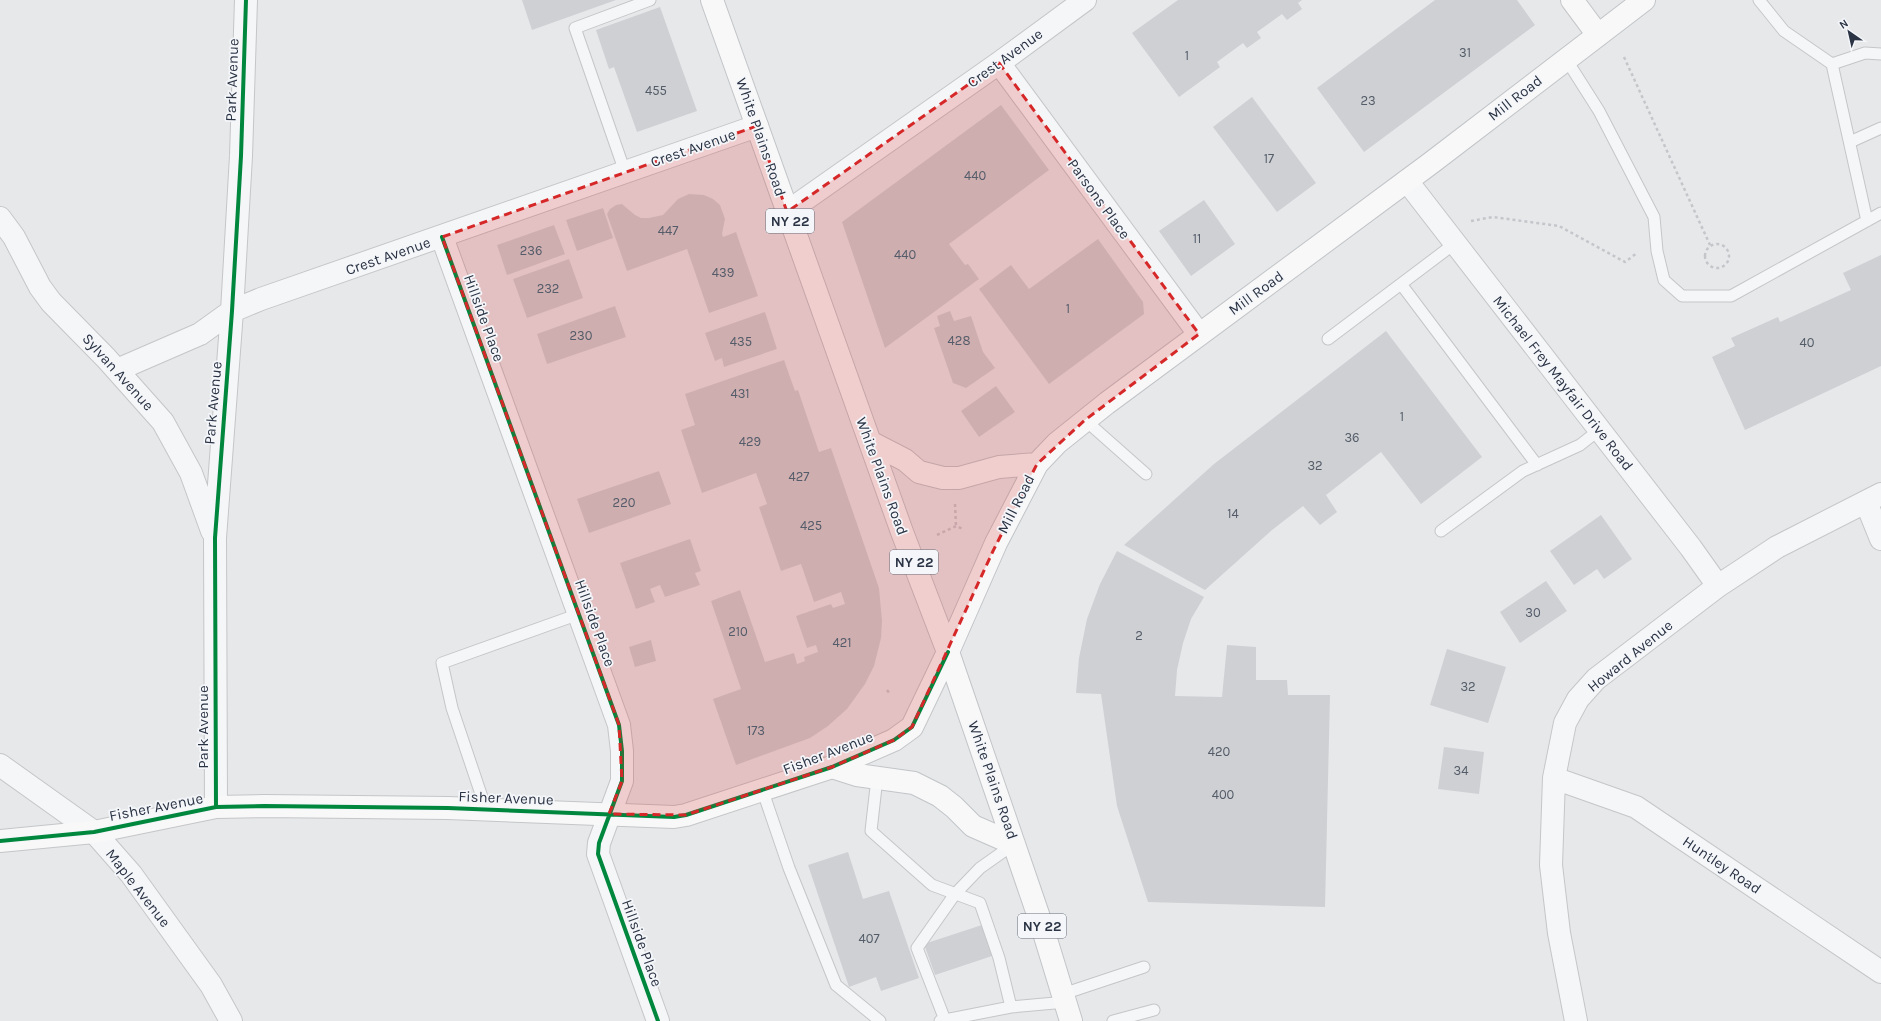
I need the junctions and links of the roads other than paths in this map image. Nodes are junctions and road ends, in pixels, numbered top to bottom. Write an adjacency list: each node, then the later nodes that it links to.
1 (246, 0): 25 (street, Park Avenue)
2 (650, 0): 16 (lane)
3 (712, 0): 13 (main road, White Plains Road / NY 22)
4 (1084, 0): 11 (street, Crest Avenue)
5 (1572, 0): 8 (main road)
6 (1644, 0): 8 (main road, Mill Road)
7 (1759, 0): 12 (lane)
8 (1598, 35): 10 (main road, Mill Road)
9 (1881, 54): 12 (lane)
10 (1566, 59): 17 (main road, Mill Road); 21 (lane)
11 (999, 63): 18 (street, Crest Avenue); 26 (street, Parsons Place)
12 (1832, 64): 15 (lane)
13 (757, 126): 16 (street, Crest Avenue); 18 (main road, White Plains Road / NY 22)
14 (1881, 128): 15 (lane)
15 (1850, 142): 21 (lane)
16 (626, 172): 22 (street, Crest Avenue)
17 (1407, 181): 23 (street, Michael Frey Mayfair Drive Road); 26 (main road, Mill Road)
18 (787, 212): 31 (main road, White Plains Road / NY 22)
19 (1881, 213): 21 (lane)
20 (0, 218): 28 (street, Sylvan Avenue)
21 (1867, 221)
22 (442, 237): 25 (street, Crest Avenue); 40 (street, Hillside Place)
23 (1454, 244): 24 (lane); 30 (street, Michael Frey Mayfair Drive Road)
24 (1401, 284): 27 (lane); 33 (lane)
25 (232, 311): 28 (street, Crest Avenue); 37 (street, Park Avenue)
26 (1199, 334): 29 (main road, Mill Road)
27 (1328, 339)
28 (117, 370): 37 (street, Sylvan Avenue)
29 (1085, 420): 32 (main road, Mill Road); 34 (lane)
30 (1599, 430): 33 (lane); 39 (street, Michael Frey Mayfair Drive Road)
31 (870, 442): 32 (main road); 41 (main road, White Plains Road / NY 22)
32 (1036, 464): 41 (main road, Mill Road)
33 (1537, 465): 36 (lane)
34 (1146, 474)
35 (1874, 498): 38 (street); 39 (street, Howard Avenue)
36 (1442, 531)
37 (215, 538): 47 (street, Park Avenue)
38 (1881, 539)
39 (1718, 586): 45 (street, Howard Avenue)
40 (579, 614): 48 (lane); 49 (street, Hillside Place)
41 (948, 652): 43 (main road, Fisher Avenue); 52 (main road, White Plains Road / NY 22)
42 (0, 765): 50 (street, Maple Avenue)
43 (832, 767): 44 (main road); 46 (main road, Fisher Avenue)
44 (877, 778): 52 (main road); 53 (lane)
45 (1554, 778): 55 (street, Huntley Road); 64 (street, Howard Avenue)
46 (762, 789): 49 (main road, Fisher Avenue); 61 (lane)
47 (216, 807): 48 (main road, Fisher Avenue); 50 (main road, Fisher Avenue)
48 (486, 810): 49 (main road, Fisher Avenue)
49 (609, 814): 60 (street, Hillside Place)
50 (94, 832): 51 (main road, Fisher Avenue); 59 (street, Maple Avenue)
51 (0, 841)
52 (1014, 844): 53 (lane); 56 (main road, White Plains Road / NY 22)
53 (955, 894): 57 (lane); 62 (lane)
54 (1144, 967): 56 (lane)
55 (1881, 972)
56 (1067, 1006): 57 (lane)
57 (1011, 1007): 62 (lane)
58 (1154, 1010): 63 (lane)
59 (231, 1021)
60 (658, 1021)
61 (880, 1021)
62 (942, 1021)
63 (1113, 1021)
64 (1576, 1021)

